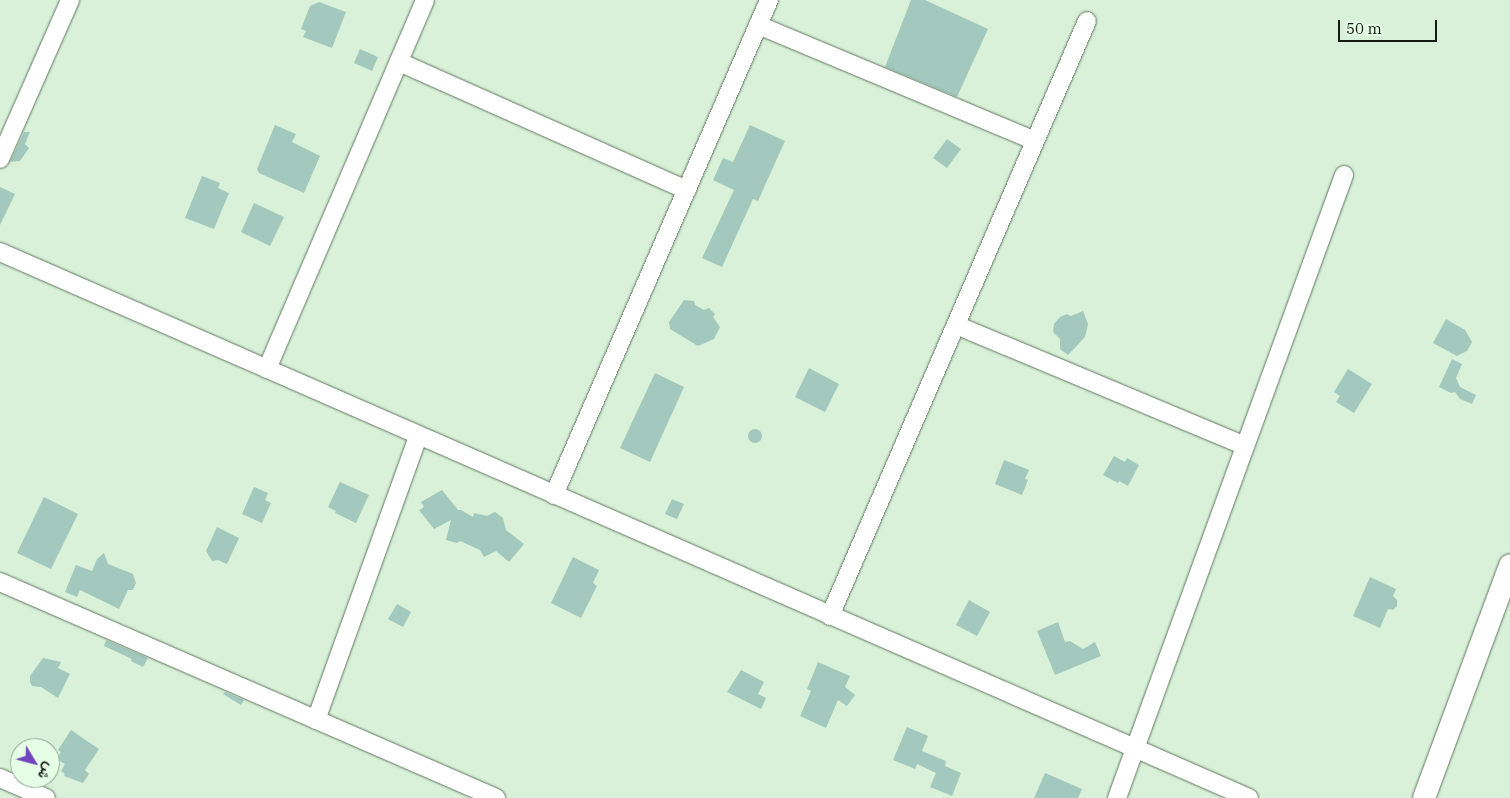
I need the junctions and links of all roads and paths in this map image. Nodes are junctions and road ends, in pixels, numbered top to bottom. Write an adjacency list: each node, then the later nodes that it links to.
1 (70, 0): 8 (street)
2 (425, 0): 6 (street)
3 (769, 0): 5 (street)
4 (1087, 22): 7 (street)
5 (758, 25): 7 (street); 10 (street)
6 (399, 62): 10 (street); 13 (street)
7 (1035, 141): 12 (street)
8 (0, 159)
9 (1344, 175): 15 (street)
10 (687, 190): 16 (street)
11 (0, 252): 13 (street)
12 (956, 325): 15 (street); 19 (street)
13 (267, 369): 14 (street)
14 (418, 436): 16 (street); 20 (street)
15 (1245, 446): 21 (street)
16 (554, 495): 19 (street)
17 (1510, 565): 27 (main road)
18 (0, 582): 20 (street)
19 (830, 616): 21 (street)
20 (316, 720): 24 (street)
21 (1135, 750): 25 (street); 26 (street)
22 (0, 778): 23 (street)
23 (46, 798)
24 (496, 798)
25 (1117, 798)
26 (1249, 798)
27 (1424, 798)

